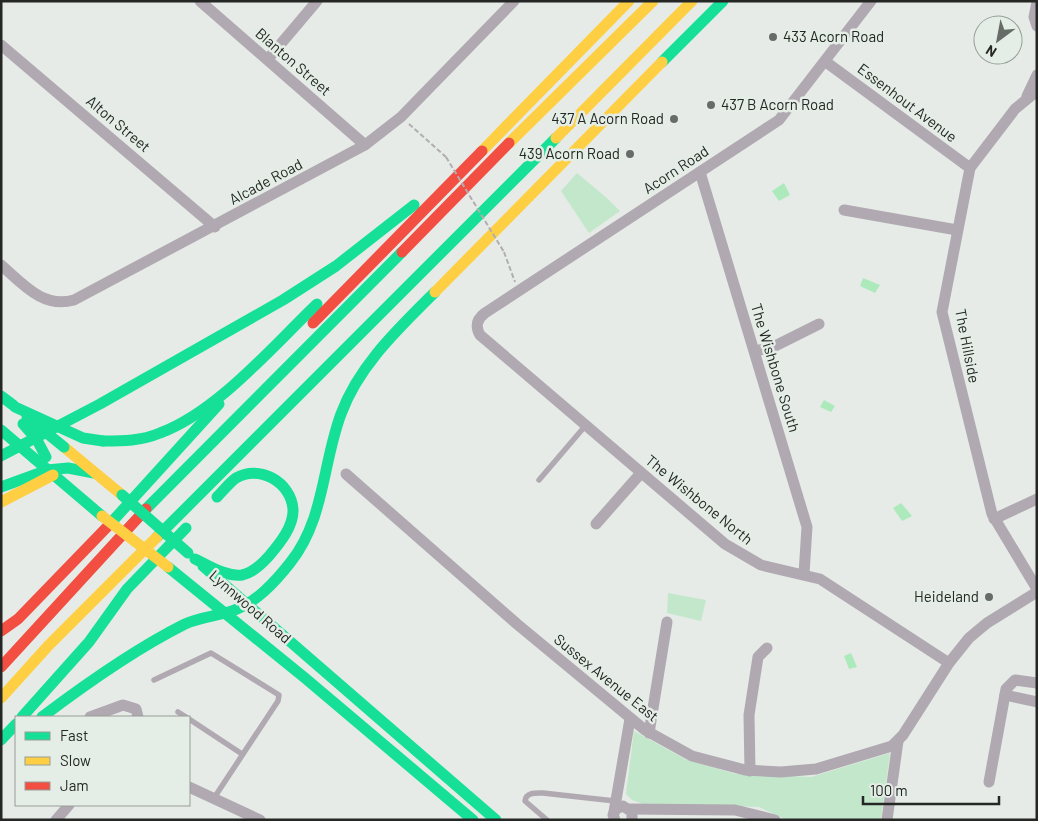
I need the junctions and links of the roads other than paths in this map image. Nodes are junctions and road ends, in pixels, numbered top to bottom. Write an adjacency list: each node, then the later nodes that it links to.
1 (200, 1): 12 (street, Blanton Street)
2 (317, 1): 12 (street)
3 (514, 1): 17 (street, Alcade Road)
4 (629, 1): 15 (main road)
5 (653, 1): 44 (main road)
6 (692, 1): 33 (main road)
7 (723, 1): 22 (main road)
8 (871, 1): 13 (street, Acorn Road)
9 (1037, 2): 10 (street)
10 (1037, 26)
11 (1, 45): 23 (street, Alton Street)
12 (268, 59): 17 (street, Blanton Street)
13 (826, 62): 18 (street, Essenhout Avenue); 19 (street, Acorn Road)
14 (1037, 75): 16 (street, The Hillside)
15 (550, 80): 20 (main road); 36 (main road)
16 (1032, 94): 18 (street, The Hillside)
17 (365, 145): 23 (street, Alcade Road)
18 (970, 168): 24 (street, The Hillside)
19 (700, 172): 27 (street, Acorn Road); 28 (street, The Wishbone South)
20 (435, 199): 29 (main road); 30 (main road)
21 (844, 210): 24 (street)
22 (505, 222): 33 (main road); 54 (main road)
23 (215, 226): 25 (street, Alcade Road)
24 (957, 230): 48 (street, The Hillside)
25 (1, 265)
26 (820, 324): 28 (street)
27 (480, 335): 34 (street, The Wishbone North)
28 (755, 351): 52 (street, The Wishbone South)
29 (241, 377): 31 (main road, bridge); 57 (main road)
30 (245, 390)
31 (8, 403): 37 (main road, bridge); 40 (main road, Lynnwood Road, bridge)
32 (231, 404): 44 (main road)
33 (270, 424): 64 (main road)
34 (586, 425): 39 (street, The Wishbone North); 42 (lane)
35 (1, 430): 37 (main road, Lynnwood Road, bridge)
36 (1, 456)
37 (40, 458): 38 (main road, Lynnwood Road)
38 (51, 471): 40 (main road); 43 (main road); 46 (main road); 55 (main road, Lynnwood Road, bridge)
39 (641, 472): 50 (street); 52 (street, The Wishbone North)
40 (95, 473): 51 (main road, Lynnwood Road, bridge)
41 (346, 474): 72 (street, Sussex Avenue East)
42 (539, 480)
43 (1, 486)
44 (160, 494): 60 (main road)
45 (1037, 499): 48 (street)
46 (1, 502)
47 (212, 502): 51 (main road)
48 (994, 519): 53 (street, The Hillside)
49 (192, 523): 67 (main road)
50 (596, 524)
51 (191, 556): 54 (main road, Lynnwood Road)
52 (804, 574): 59 (street, The Wishbone North)
53 (1037, 591): 59 (street)
54 (246, 605): 55 (main road); 90 (main road, Lynnwood Road)
55 (224, 612): 68 (main road); 89 (main road, Lynnwood Road)
56 (667, 622): 75 (street)
57 (1, 631)
58 (767, 648): 81 (street)
59 (949, 663): 78 (street)
60 (1, 667)
61 (154, 680): 80 (lane)
62 (1037, 683): 63 (street)
63 (1005, 696): 65 (street); 82 (street)
64 (1, 698)
65 (1037, 702)
66 (178, 712): 71 (lane)
67 (23, 716)
68 (43, 716)
69 (93, 716): 70 (street)
70 (138, 716)
71 (184, 716)
72 (630, 719): 75 (street, Sussex Avenue East); 86 (street)
73 (190, 720): 80 (lane)
74 (15, 725): 77 (main road)
75 (649, 733): 81 (street, Sussex Avenue East)
76 (15, 739): 79 (main road)
77 (1, 740)
78 (898, 741): 81 (street, Sussex Avenue East); 93 (street)
79 (1, 752)
80 (242, 754): 84 (lane)
81 (750, 771)
82 (989, 782)
83 (190, 787): 84 (street)
84 (214, 798): 88 (street)
85 (68, 806): 87 (street)
86 (621, 812): 91 (lane); 92 (street)
87 (56, 820)
88 (260, 820)
89 (473, 820)
90 (496, 820)
91 (547, 820)
92 (775, 820)
93 (887, 820)

